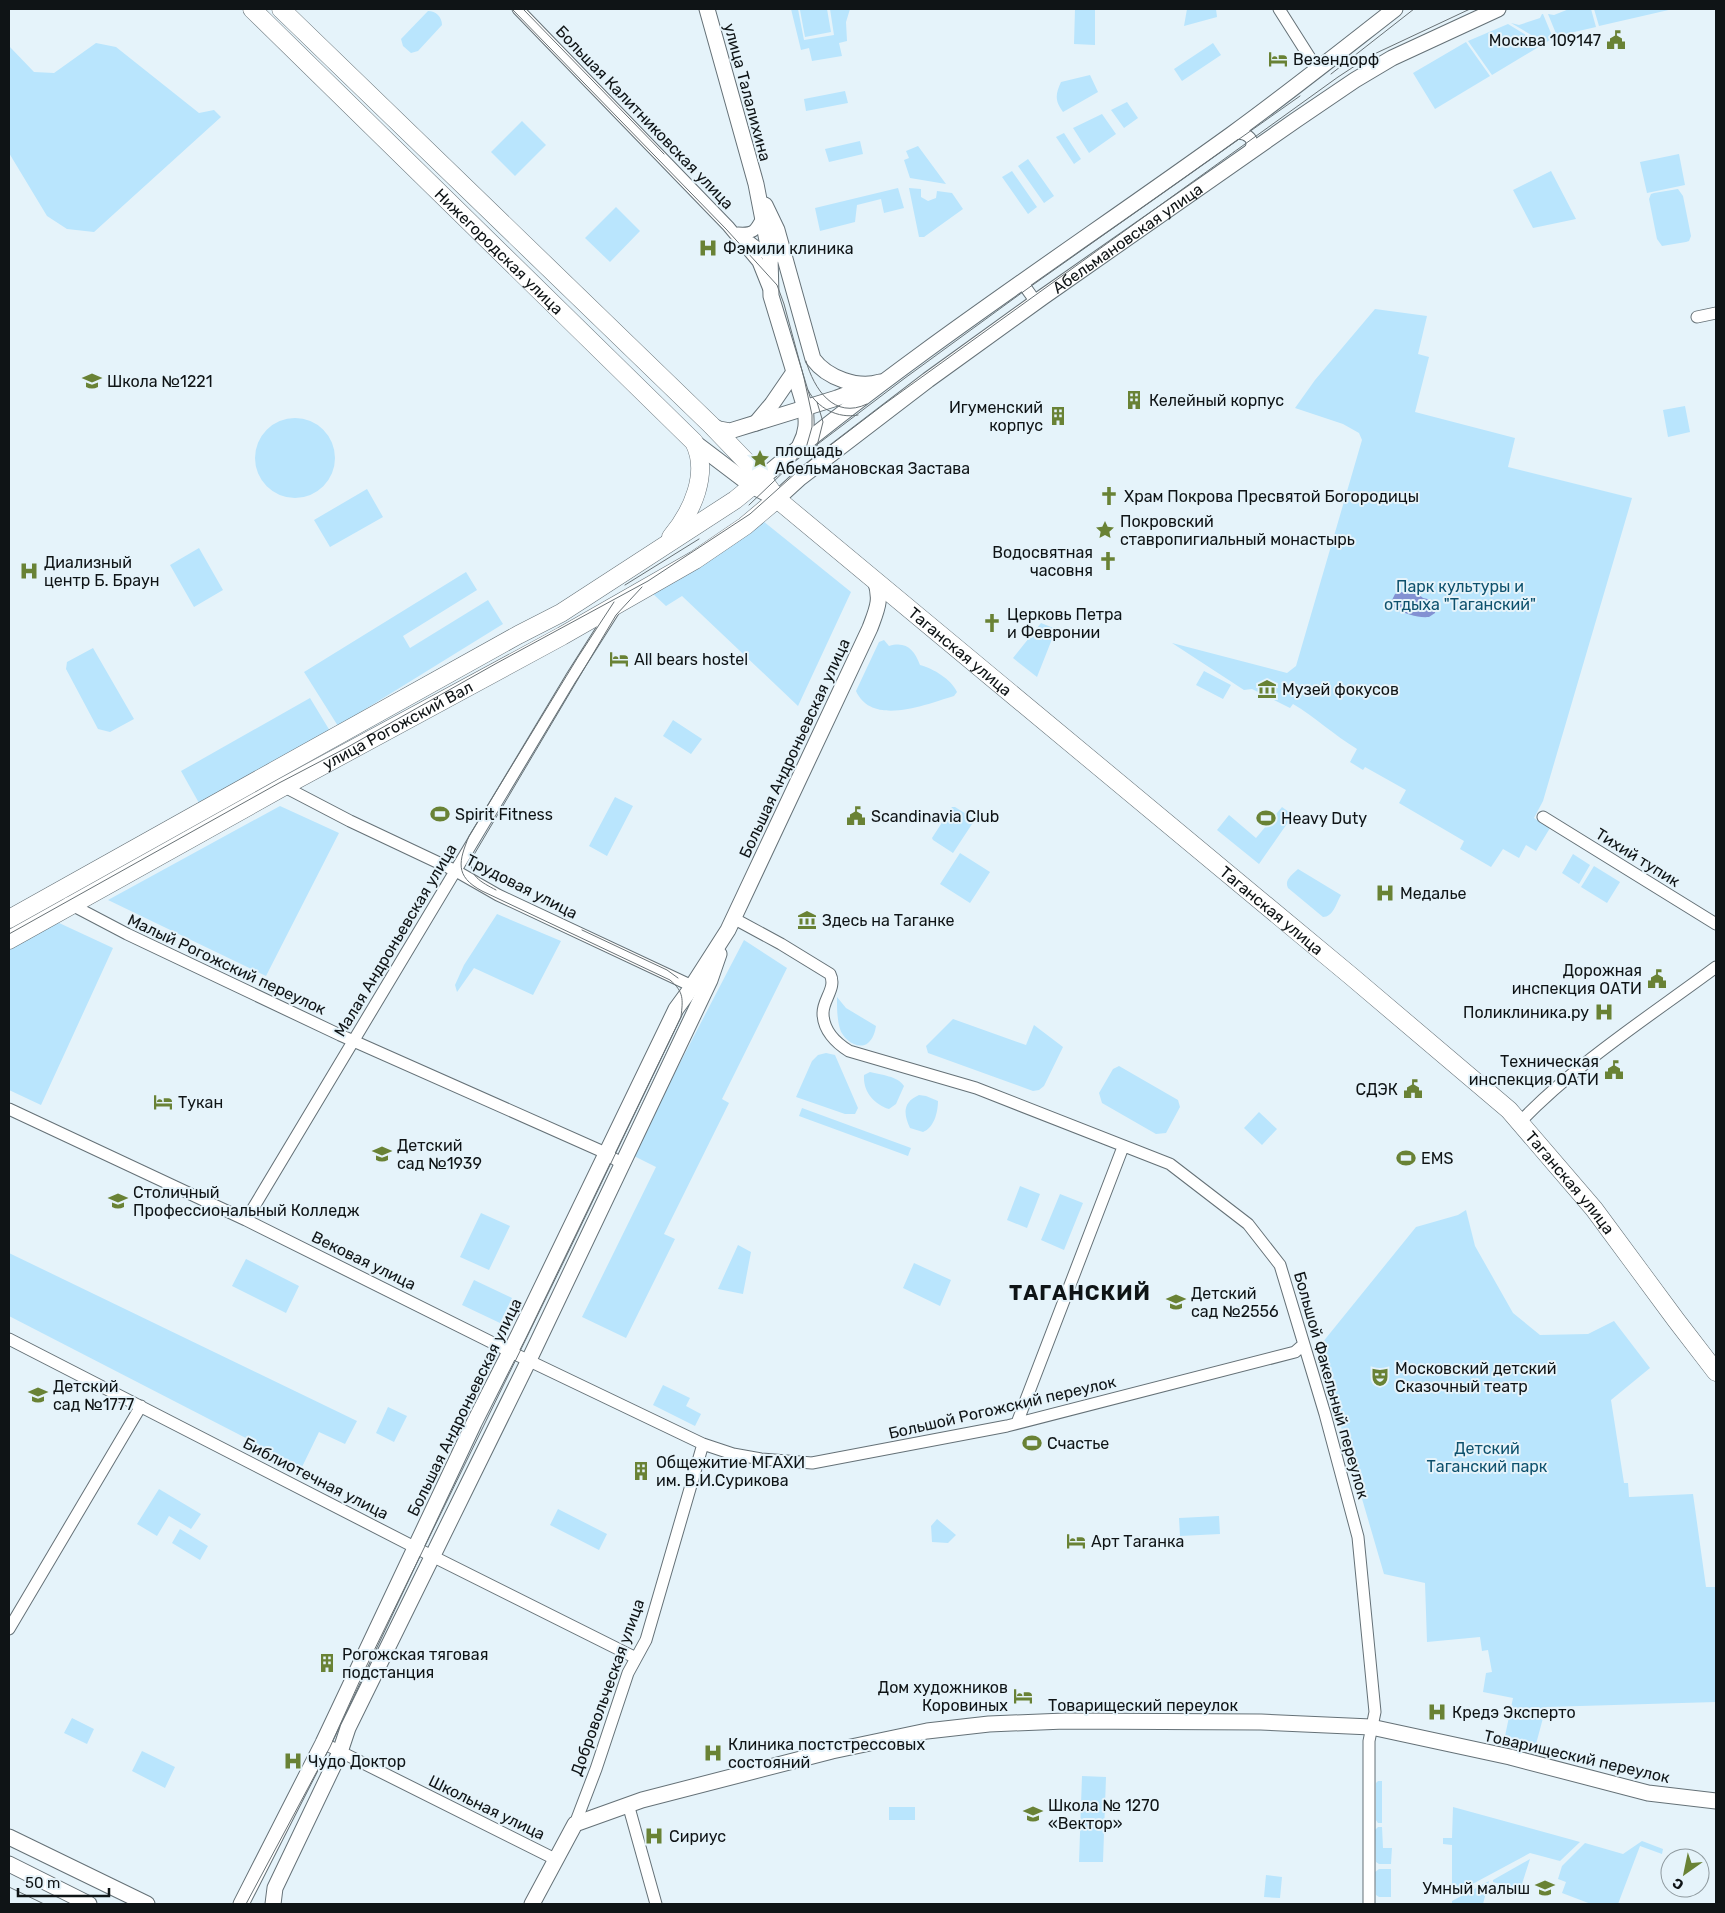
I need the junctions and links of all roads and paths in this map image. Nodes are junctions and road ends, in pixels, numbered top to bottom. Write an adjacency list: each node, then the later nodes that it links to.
1 (252, 9): 29 (main road, Нижегородская улица)
2 (281, 9): 28 (main road, Нижегородская улица)
3 (518, 9): 13 (street, Большая Калитниковская улица)
4 (708, 9): 11 (street, улица Талалихина)
5 (1278, 9): 8 (street)
6 (1395, 9): 8 (street, Абельмановская улица)
7 (1498, 9): 10 (street, Абельмановская улица)
8 (1317, 69): 9 (street, Абельмановская улица)
9 (1232, 134): 10 (street); 19 (street, Абельмановская улица)
10 (1247, 154): 21 (street, Абельмановская улица)
11 (756, 184): 12 (street, улица Талалихина); 15 (street, улица Талалихина)
12 (762, 218): 14 (street); 17 (street, улица Талалихина)
13 (728, 226): 14 (street, Большая Калитниковская улица); 16 (street, Большая Калитниковская улица)
14 (738, 233): 17 (street, Большая Калитниковская улица)
15 (779, 237): 17 (street); 18 (street, улица Талалихина)
16 (748, 250): 17 (street); 20 (street, Большая Калитниковская улица)
17 (767, 252): 18 (street, Большая Калитниковская улица); 20 (street, улица Талалихина)
18 (790, 277): 25 (street, улица Талалихина)
19 (1021, 281): 21 (street); 25 (street, Абельмановская улица)
20 (771, 296): 24 (street, улица Талалихина)
21 (1036, 302): 32 (street, Абельмановская улица)
22 (1716, 313): 23 (street)
23 (1697, 317)
24 (794, 372): 26 (street, улица Талалихина); 27 (street)
25 (884, 380): 26 (street); 30 (street, Абельмановская улица)
26 (805, 408): 27 (street); 30 (street, улица Талалихина)
27 (755, 423): 28 (street)
28 (711, 425): 31 (main road, Нижегородская улица)
29 (694, 442): 31 (street, Нижегородская улица); 33 (main road)
30 (799, 446): 31 (street, Абельмановская улица)
31 (757, 482): 32 (main road); 33 (main road, улица Рогожский Вал)
32 (777, 499): 34 (main road, Таганская улица); 35 (main road, улица Рогожский Вал)
33 (659, 550): 36 (main road, улица Рогожский Вал)
34 (874, 580): 42 (street, Большая Андроньевская улица); 49 (main road, Таганская улица)
35 (620, 601): 37 (main road, улица Рогожский Вал); 39 (street, Малая Андроньевская улица)
36 (272, 772): 37 (street); 40 (main road, улица Рогожский Вал)
37 (283, 787): 39 (street, Трудовая улица); 40 (main road, улица Рогожский Вал)
38 (1543, 817): 43 (street, Тихий тупик)
39 (456, 871): 46 (street, Трудовая улица); 47 (street, Малая Андроньевская улица)
40 (65, 899): 41 (main road, улица Рогожский Вал); 44 (main road, улица Рогожский Вал); 47 (street, Малый Рогожский переулок)
41 (9, 920)
42 (731, 924): 46 (street, Большая Андроньевская улица); 50 (street, Большой Факельный переулок); 52 (street, Большая Андроньевская улица)
43 (1716, 924)
44 (9, 940)
45 (1716, 967): 49 (street)
46 (692, 986): 51 (street, Большая Андроньевская улица)
47 (354, 1041): 51 (street, Малый Рогожский переулок); 53 (street, Малая Андроньевская улица)
48 (9, 1109): 53 (street, Вековая улица)
49 (1520, 1122): 58 (main road, Таганская улица)
50 (1123, 1147): 55 (street, Большой Факельный переулок); 60 (street)
51 (606, 1155): 52 (street, Малый Рогожский переулок); 56 (street, Большая Андроньевская улица)
52 (623, 1164): 57 (street, Большая Андроньевская улица)
53 (246, 1220): 56 (street, Вековая улица)
54 (9, 1339): 59 (street, Библиотечная улица)
55 (1303, 1345): 60 (street, Большой Рогожский переулок); 66 (street, Большой Факельный переулок)
56 (510, 1351): 57 (street, Вековая улица); 62 (street, Большая Андроньевская улица)
57 (529, 1360): 61 (street, Вековая улица); 63 (street, Большая Андроньевская улица)
58 (1716, 1372)
59 (142, 1406): 62 (street, Библиотечная улица); 64 (street)
60 (1017, 1423): 61 (street, Большой Рогожский переулок)
61 (703, 1444): 65 (street, Добровольческая улица)
62 (415, 1547): 63 (street, Библиотечная улица); 67 (street, Большая Андроньевская улица)
63 (434, 1557): 65 (street, Библиотечная улица); 68 (street, Большая Андроньевская улица)
64 (9, 1629)
65 (636, 1658): 71 (street, Добровольческая улица)
66 (1371, 1727): 69 (street, Товарищеский переулок); 70 (street, Товарищеский переулок); 81 (street, Большой Факельный переулок)
67 (323, 1742): 68 (street, Школьная улица); 77 (street, Большая Андроньевская улица)
68 (340, 1752): 73 (street, Школьная улица); 78 (street, Большая Андроньевская улица)
69 (1716, 1801)
70 (628, 1804): 71 (street, Товарищеский переулок); 80 (street)
71 (575, 1824): 73 (street, Добровольческая улица)
72 (9, 1837): 76 (street)
73 (557, 1860): 79 (street, Добровольческая улица)
74 (9, 1864): 75 (street)
75 (89, 1904)
76 (147, 1904)
77 (241, 1904)
78 (272, 1904)
79 (532, 1904)
80 (656, 1904)
81 (1369, 1904)

